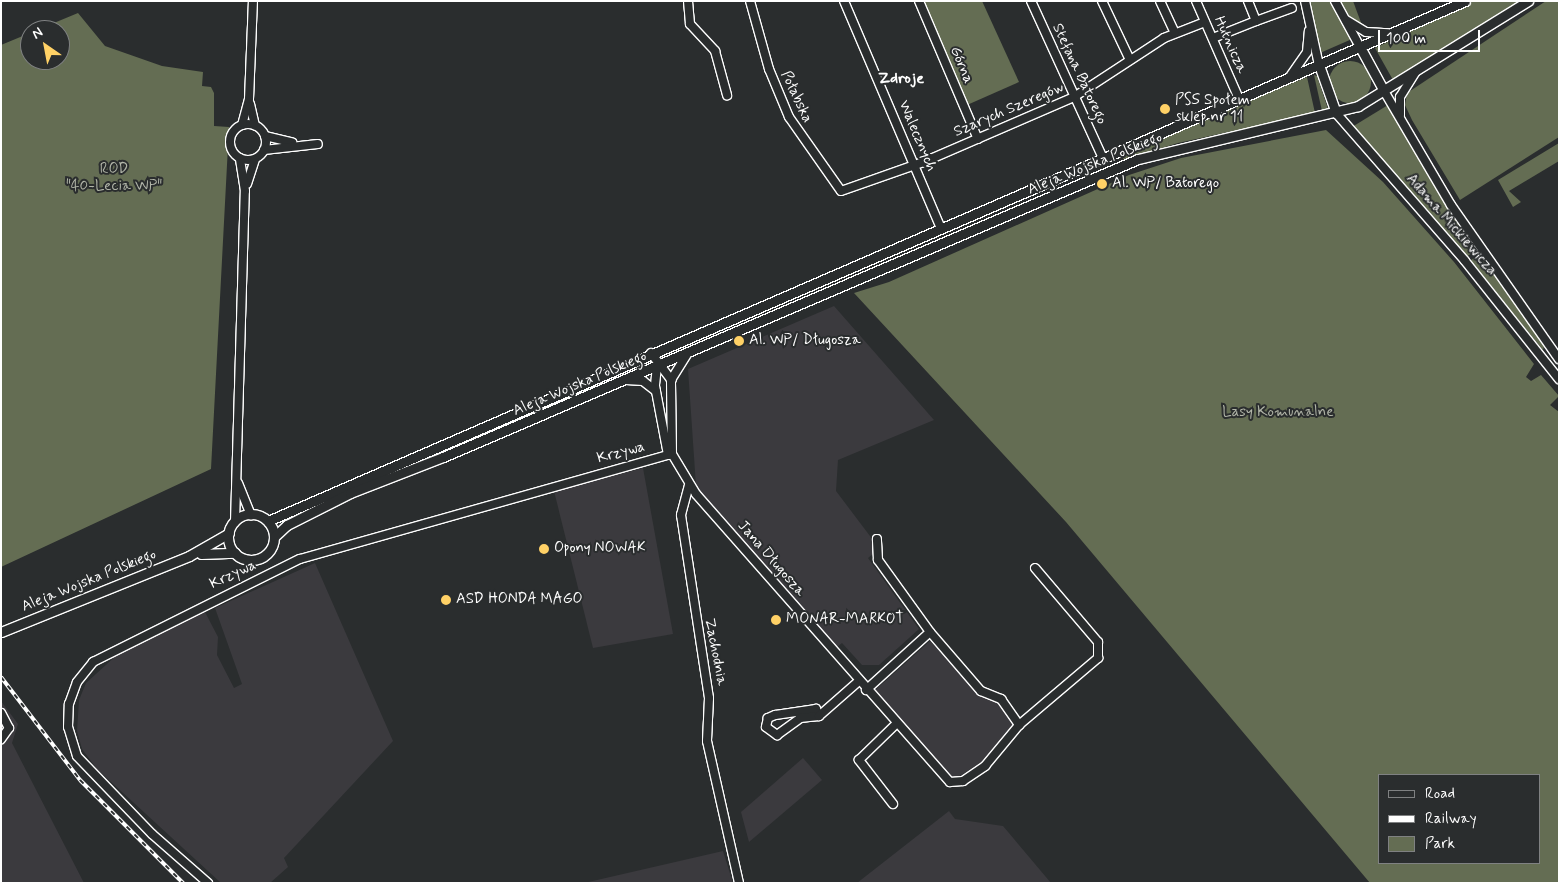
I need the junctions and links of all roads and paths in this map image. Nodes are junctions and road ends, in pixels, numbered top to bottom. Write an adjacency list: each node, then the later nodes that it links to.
1 (253, 1): 31 (street)
2 (688, 1): 29 (street)
3 (750, 1): 47 (street, Połabska)
4 (844, 1): 45 (street, Walecznych)
5 (919, 1): 38 (street, Górna)
6 (1030, 1): 30 (street, Stefana Batorego)
7 (1102, 1): 24 (street)
8 (1160, 1): 21 (street)
9 (1196, 1): 17 (street, Hutnicza)
10 (1248, 1): 18 (street)
11 (1305, 1): 19 (street)
12 (1335, 1): 16 (street)
13 (1465, 1): 20 (main road)
14 (1528, 1): 26 (main road)
15 (1292, 8): 18 (street)
16 (1346, 20): 20 (street); 23 (street)
17 (1205, 22): 21 (street, Szarych Szeregów); 22 (street, Hutnicza)
18 (1256, 22): 22 (street)
19 (1310, 22): 25 (street); 27 (street)
20 (1397, 31): 23 (main road)
21 (1175, 33): 24 (street, Szarych Szeregów)
22 (1213, 38): 32 (street, Hutnicza)
23 (1360, 47): 25 (main road, Aleja Wojska Polskiego); 28 (main road)
24 (1130, 60): 30 (street, Szarych Szeregów)
25 (1319, 65): 27 (main road, Aleja Wojska Polskiego); 33 (main road)
26 (1416, 71): 28 (main road); 34 (street)
27 (1288, 78): 32 (main road, Aleja Wojska Polskiego)
28 (1384, 90): 33 (main road, Aleja Wojska Polskiego); 34 (street, Adama Mickiewicza)
29 (727, 95)
30 (1074, 97): 38 (street, Szarych Szeregów); 43 (street, Stefana Batorego)
31 (249, 99): 35 (street); 36 (street)
32 (1239, 99): 43 (main road, Aleja Wojska Polskiego)
33 (1336, 112): 50 (main road, Aleja Wojska Polskiego); 54 (street, Adama Mickiewicza)
34 (1402, 122): 51 (street, Adama Mickiewicza)
35 (242, 124): 36 (street); 42 (street)
36 (255, 125): 37 (street)
37 (265, 136): 39 (street); 41 (street)
38 (978, 139): 45 (street, Szarych Szeregów)
39 (301, 144): 40 (street); 41 (street)
40 (318, 144)
41 (264, 150): 44 (street)
42 (240, 158): 44 (street); 46 (street)
43 (1102, 158): 48 (main road, Aleja Wojska Polskiego)
44 (255, 159): 46 (street)
45 (915, 165): 47 (street, Szarych Szeregów); 48 (street, Walecznych)
46 (245, 191): 64 (street)
47 (841, 191)
48 (941, 228): 49 (main road, Aleja Wojska Polskiego)
49 (896, 247): 50 (main road); 53 (main road, Aleja Wojska Polskiego)
50 (901, 260): 52 (main road, Aleja Wojska Polskiego)
51 (1552, 351): 54 (street); 55 (street, Adama Mickiewicza)
52 (690, 352): 56 (main road, Aleja Wojska Polskiego); 58 (street)
53 (651, 353): 56 (street); 61 (main road, Aleja Wojska Polskiego)
54 (1542, 358): 57 (street, Adama Mickiewicza)
55 (1559, 359)
56 (656, 366): 58 (street); 59 (main road, Aleja Wojska Polskiego); 60 (street)
57 (1559, 379)
58 (671, 380): 63 (street)
59 (622, 381): 60 (street); 62 (main road, Aleja Wojska Polskiego)
60 (656, 391): 63 (street)
61 (551, 396): 62 (main road); 67 (main road, Aleja Wojska Polskiego)
62 (556, 409): 70 (main road, Aleja Wojska Polskiego)
63 (670, 454): 65 (street, Jana Długosza); 87 (street, Krzywa)
64 (235, 477): 66 (street); 68 (street)
65 (689, 485): 77 (street, Jana Długosza); 88 (street, Zachodnia)
66 (251, 515): 67 (main road); 68 (main road)
67 (268, 521): 70 (main road)
68 (235, 522): 69 (main road)
69 (229, 532): 72 (main road); 73 (main road, Aleja Wojska Polskiego)
70 (274, 537): 72 (main road)
71 (877, 539): 76 (street)
72 (236, 554): 73 (main road, Aleja Wojska Polskiego)
73 (189, 556): 75 (main road, Aleja Wojska Polskiego)
74 (1035, 568): 82 (street, Jana Długosza)
75 (1, 632)
76 (930, 632): 78 (street); 82 (street)
77 (859, 682): 78 (street, Jana Długosza); 80 (street)
78 (866, 690): 81 (street, Jana Długosza)
79 (1, 713): 83 (street)
80 (819, 716): 80 (street)
81 (896, 724): 85 (street, Jana Długosza); 86 (street)
82 (1019, 726): 85 (street, Jana Długosza)
83 (1, 739)
84 (943, 764): 85 (street)
85 (936, 770)
86 (893, 804)
87 (208, 883)
88 (739, 883)

